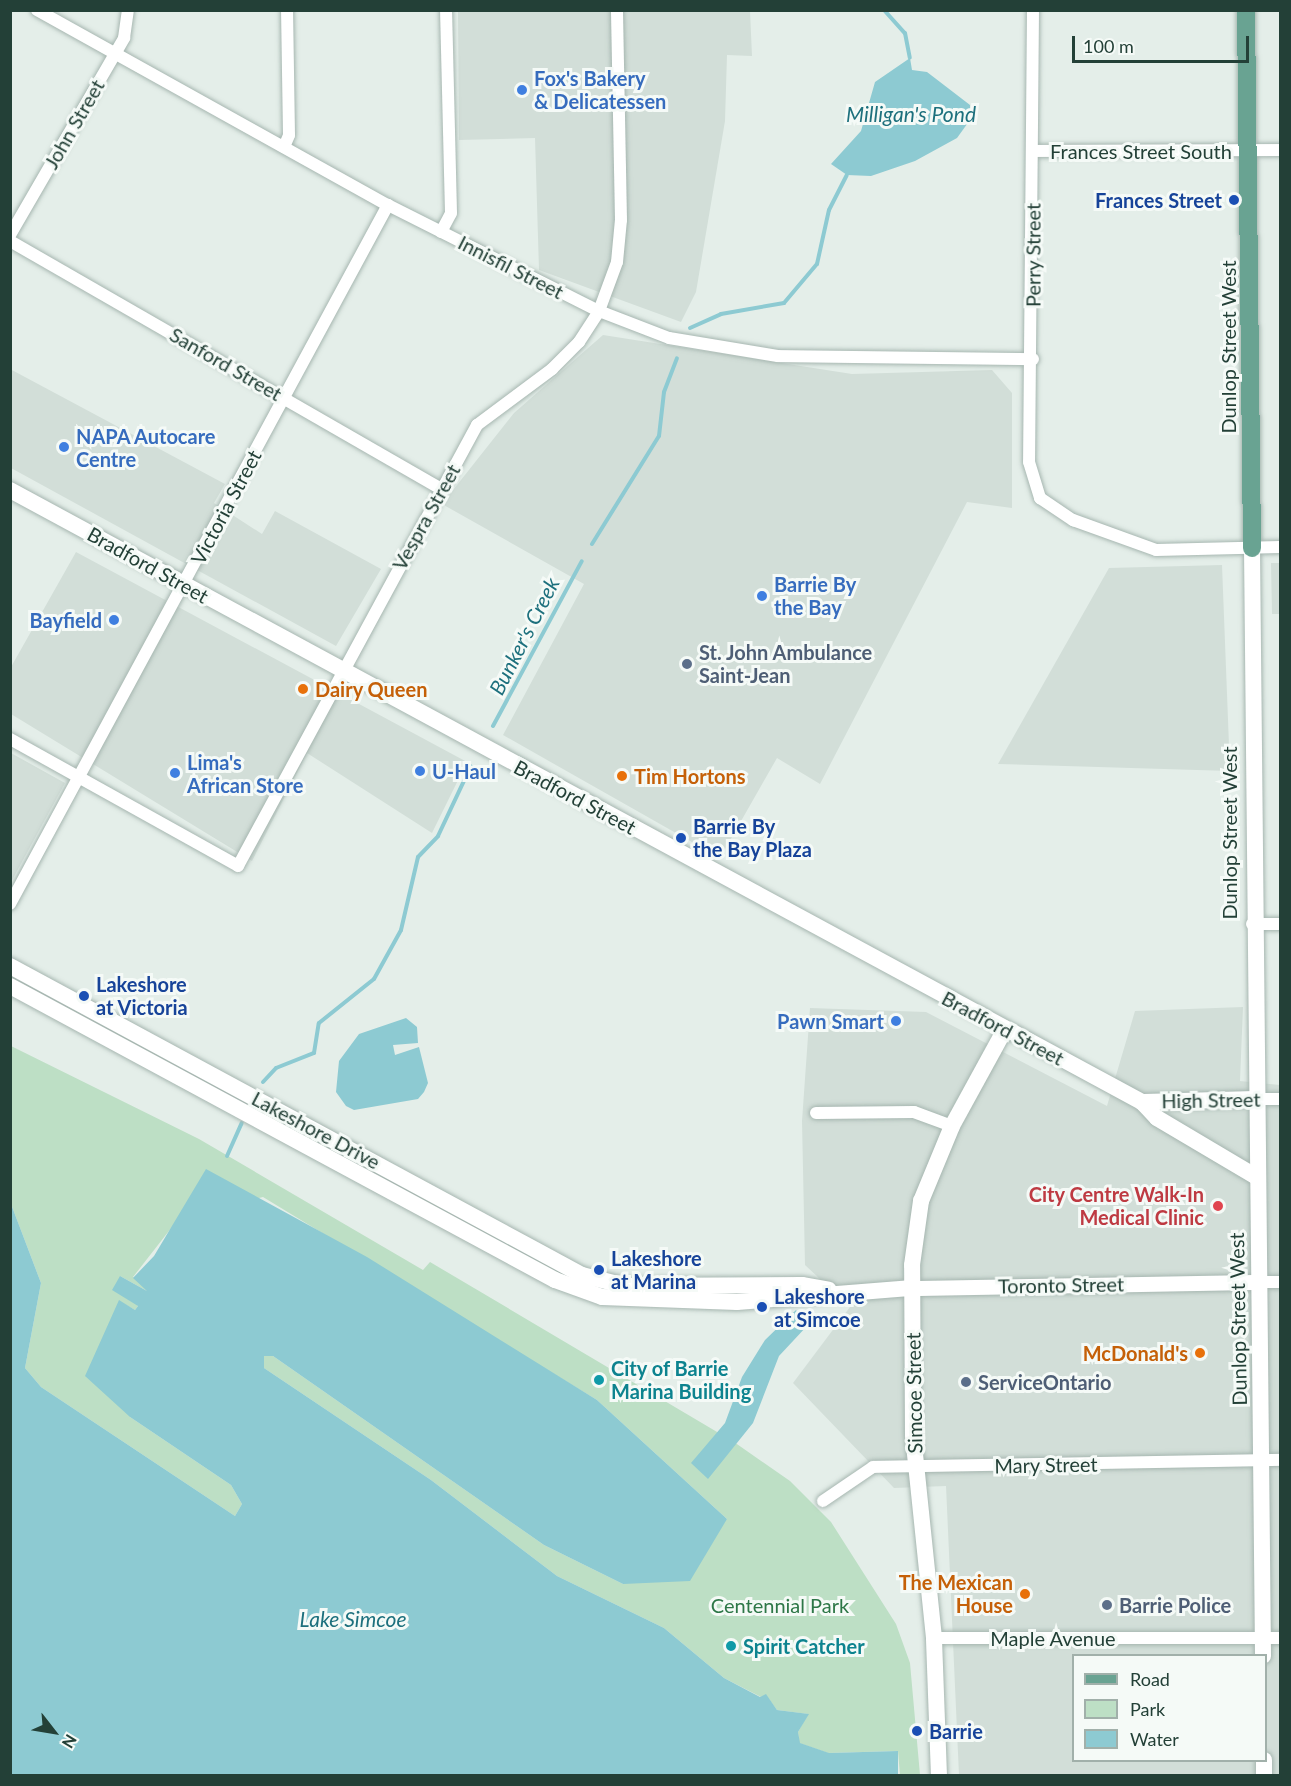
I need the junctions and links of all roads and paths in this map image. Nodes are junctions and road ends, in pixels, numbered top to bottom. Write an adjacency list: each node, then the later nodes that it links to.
1 (37, 10): 8 (street, Innisfil Street)
2 (128, 10): 8 (street, John Street)
3 (287, 10): 9 (street)
4 (446, 10): 14 (street)
5 (617, 10): 17 (street, Vespra Street)
6 (1033, 10): 11 (street, Perry Street)
7 (1246, 10): 12 (main road, Dunlop Street West)
8 (114, 54): 9 (street, Innisfil Street); 15 (street, John Street)
9 (284, 147): 13 (street, Innisfil Street)
10 (1281, 150): 12 (street, Frances Street South)
11 (1032, 151): 12 (street, Frances Street South); 18 (street, Perry Street)
12 (1249, 151): 22 (main road, Dunlop Street West)
13 (388, 205): 14 (street, Innisfil Street); 19 (street, Victoria Street)
14 (441, 232): 17 (street, Innisfil Street)
15 (10, 235)
16 (10, 241): 19 (street, Sanford Street)
17 (599, 311): 18 (street, Innisfil Street); 20 (street, Vespra Street)
18 (1033, 359): 22 (street, Perry Street)
19 (284, 397): 20 (street, Sanford Street); 24 (street, Victoria Street)
20 (440, 488): 25 (street, Vespra Street)
21 (10, 490): 24 (main road, Bradford Street)
22 (1252, 548): 23 (street); 29 (main road, Dunlop Street West)
23 (1281, 548)
24 (185, 585): 25 (main road, Bradford Street); 27 (street, Victoria Street)
25 (341, 673): 27 (street, Vespra Street); 33 (main road, Bradford Street)
26 (10, 739): 27 (street)
27 (80, 777): 28 (street, Victoria Street)
28 (10, 904)
29 (1252, 924): 30 (street); 34 (main road, Dunlop Street West)
30 (1281, 924)
31 (10, 966): 43 (main road, Lakeshore Drive)
32 (10, 986): 43 (main road)
33 (1005, 1029): 36 (main road, Bradford Street); 38 (main road, Simcoe Street)
34 (1256, 1099): 35 (street, High Street); 36 (main road, High Street); 39 (main road, Dunlop Street West)
35 (1281, 1099)
36 (1142, 1102): 39 (main road, Bradford Street)
37 (816, 1113): 38 (street)
38 (952, 1126): 42 (main road, Simcoe Street)
39 (1258, 1178): 40 (main road, Dunlop Street West)
40 (1259, 1282): 41 (street, Toronto Street); 42 (street, Toronto Street); 45 (main road, Dunlop Street West)
41 (1281, 1282)
42 (912, 1288): 43 (main road, Toronto Street); 46 (main road, Simcoe Street)
43 (621, 1293)
44 (1281, 1460): 45 (street, Mary Street)
45 (1263, 1461): 46 (street, Mary Street); 50 (main road, Dunlop Street West)
46 (916, 1467): 47 (street, Mary Street); 48 (main road, Simcoe Street)
47 (823, 1501)
48 (934, 1638): 50 (street, Maple Avenue); 51 (main road, Simcoe Street)
49 (1281, 1638): 50 (street, Maple Avenue)
50 (1263, 1647)
51 (939, 1776)

